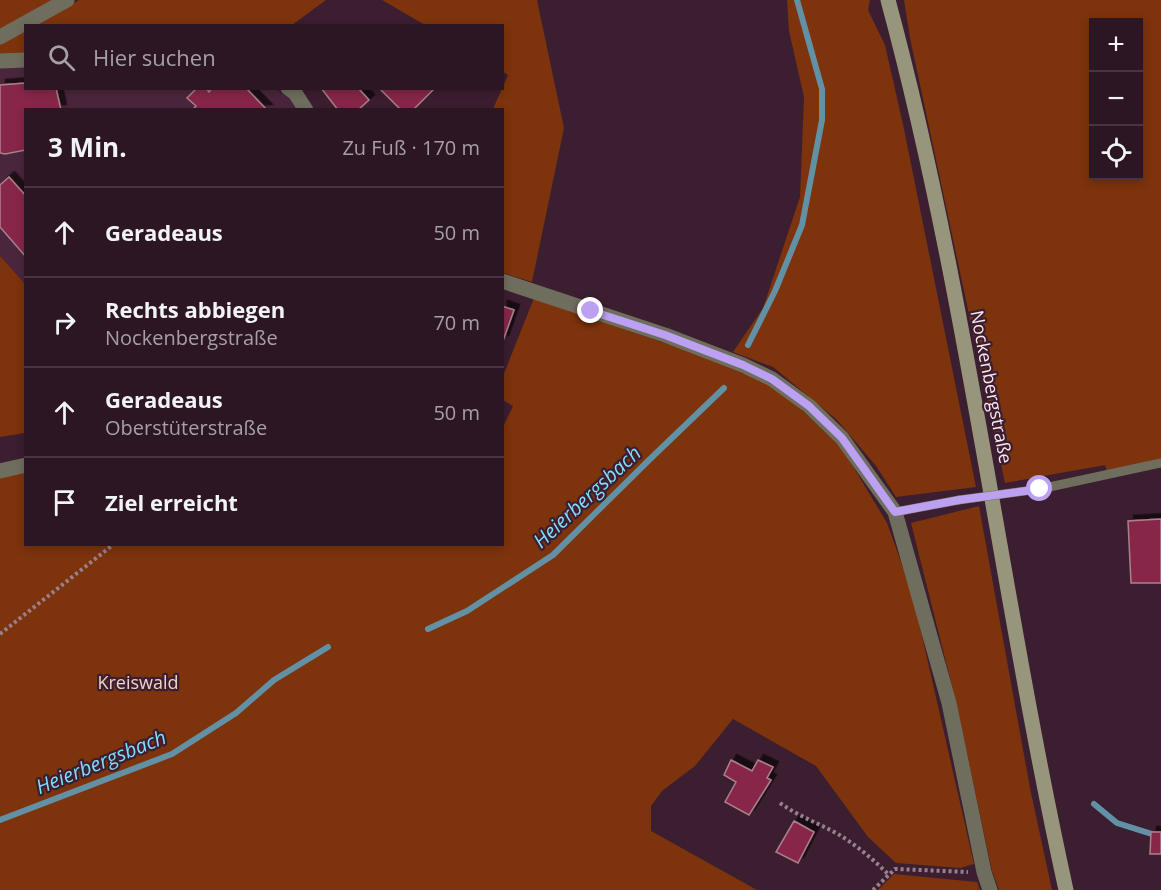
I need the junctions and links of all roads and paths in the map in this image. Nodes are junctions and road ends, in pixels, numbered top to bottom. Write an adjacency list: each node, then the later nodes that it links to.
1 (67, 0): 3 (street)
2 (888, 0): 20 (main road, Nockenbergstraße)
3 (0, 37)
4 (24, 60): 5 (street)
5 (0, 61)
6 (291, 90): 7 (street)
7 (305, 108)
8 (504, 282): 12 (street)
9 (1161, 463): 12 (lane, bridge)
10 (24, 465): 11 (street)
11 (0, 471)
12 (895, 512): 16 (street)
13 (111, 546): 14 (path)
14 (0, 634)
15 (780, 803): 17 (path)
16 (984, 872): 17 (path); 19 (street)
17 (889, 875): 18 (path)
18 (873, 890)
19 (990, 890)
20 (1066, 890)

